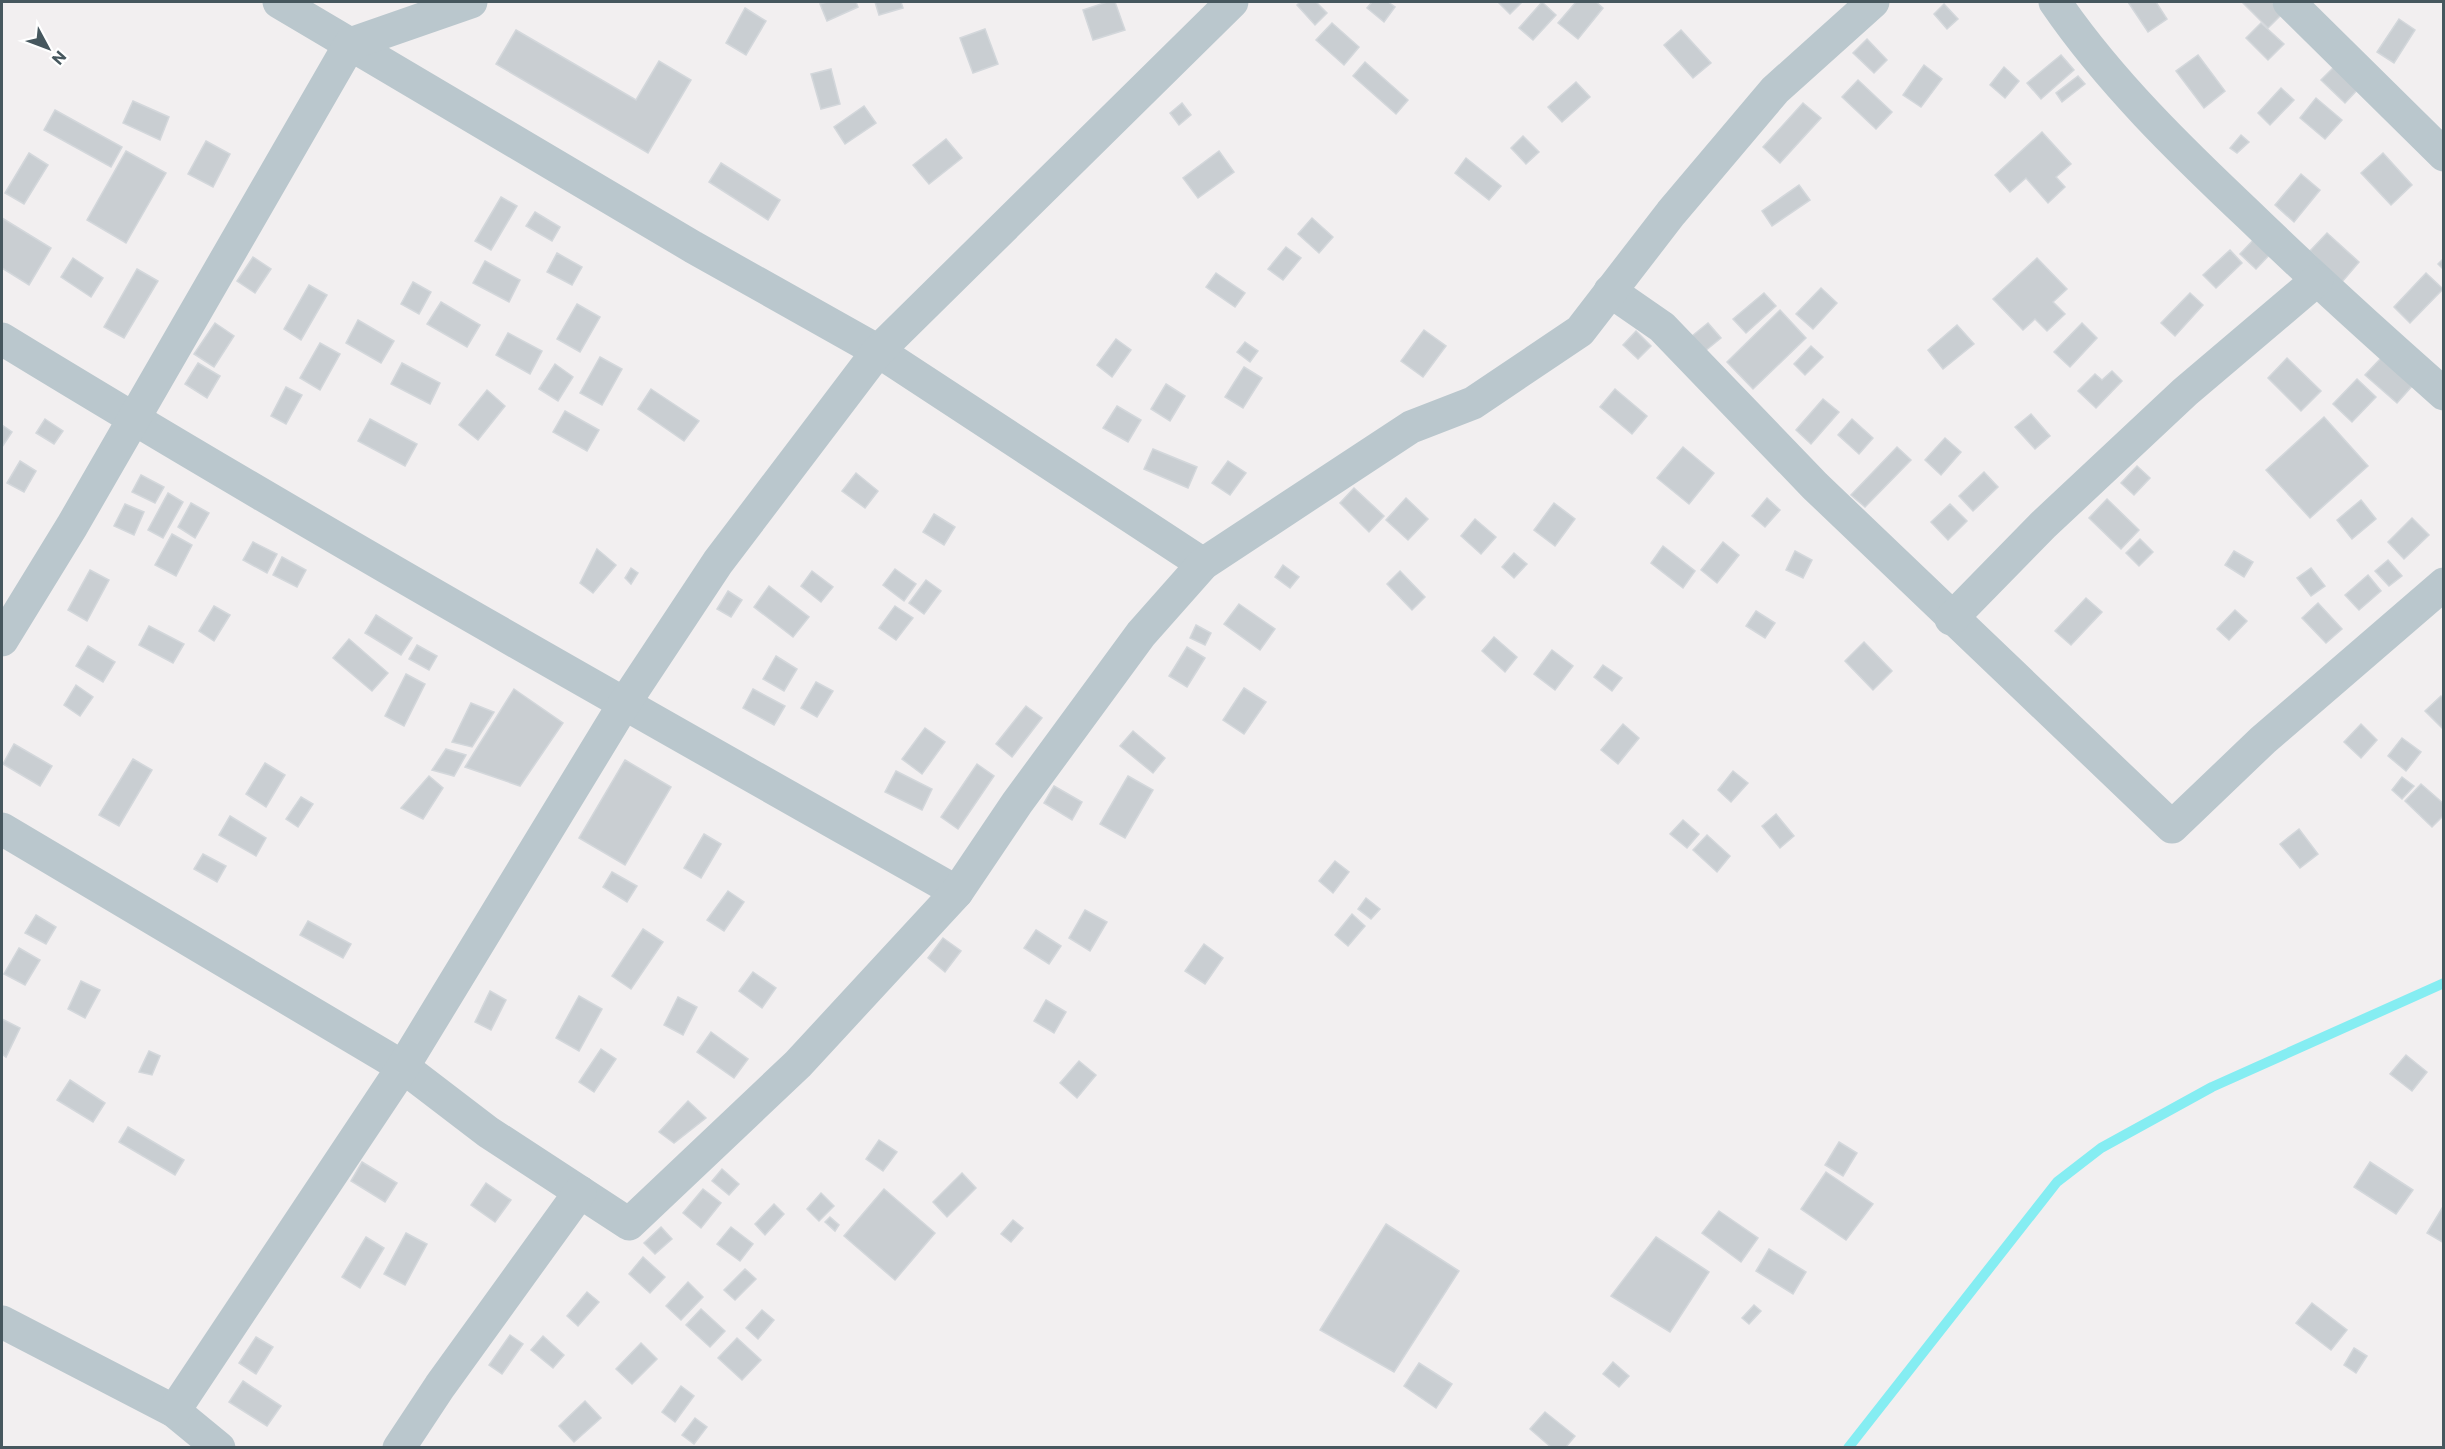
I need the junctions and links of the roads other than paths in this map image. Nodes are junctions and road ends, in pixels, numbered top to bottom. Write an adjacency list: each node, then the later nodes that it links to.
1 (279, 2): 7 (street)
2 (471, 2): 7 (street)
3 (1232, 2): 12 (street)
4 (1873, 2): 10 (street)
5 (2055, 2): 9 (street)
6 (2289, 2): 8 (street)
7 (350, 44): 12 (street); 14 (street)
8 (2444, 155)
9 (2317, 280): 13 (street); 17 (street)
10 (1611, 291): 15 (street); 17 (street)
11 (2, 339): 14 (street)
12 (878, 351): 15 (street); 19 (street)
13 (2444, 394)
14 (133, 420): 18 (street); 19 (street)
15 (1203, 564): 21 (street)
16 (2444, 584): 17 (street)
17 (1951, 619)
18 (2, 640)
19 (624, 704): 21 (street); 22 (street)
20 (2, 829): 22 (street)
21 (957, 892): 23 (street)
22 (403, 1067): 23 (street); 25 (street)
23 (580, 1192): 27 (street)
24 (5, 1326): 25 (street)
25 (174, 1411): 26 (street)
26 (219, 1448)
27 (399, 1448)

